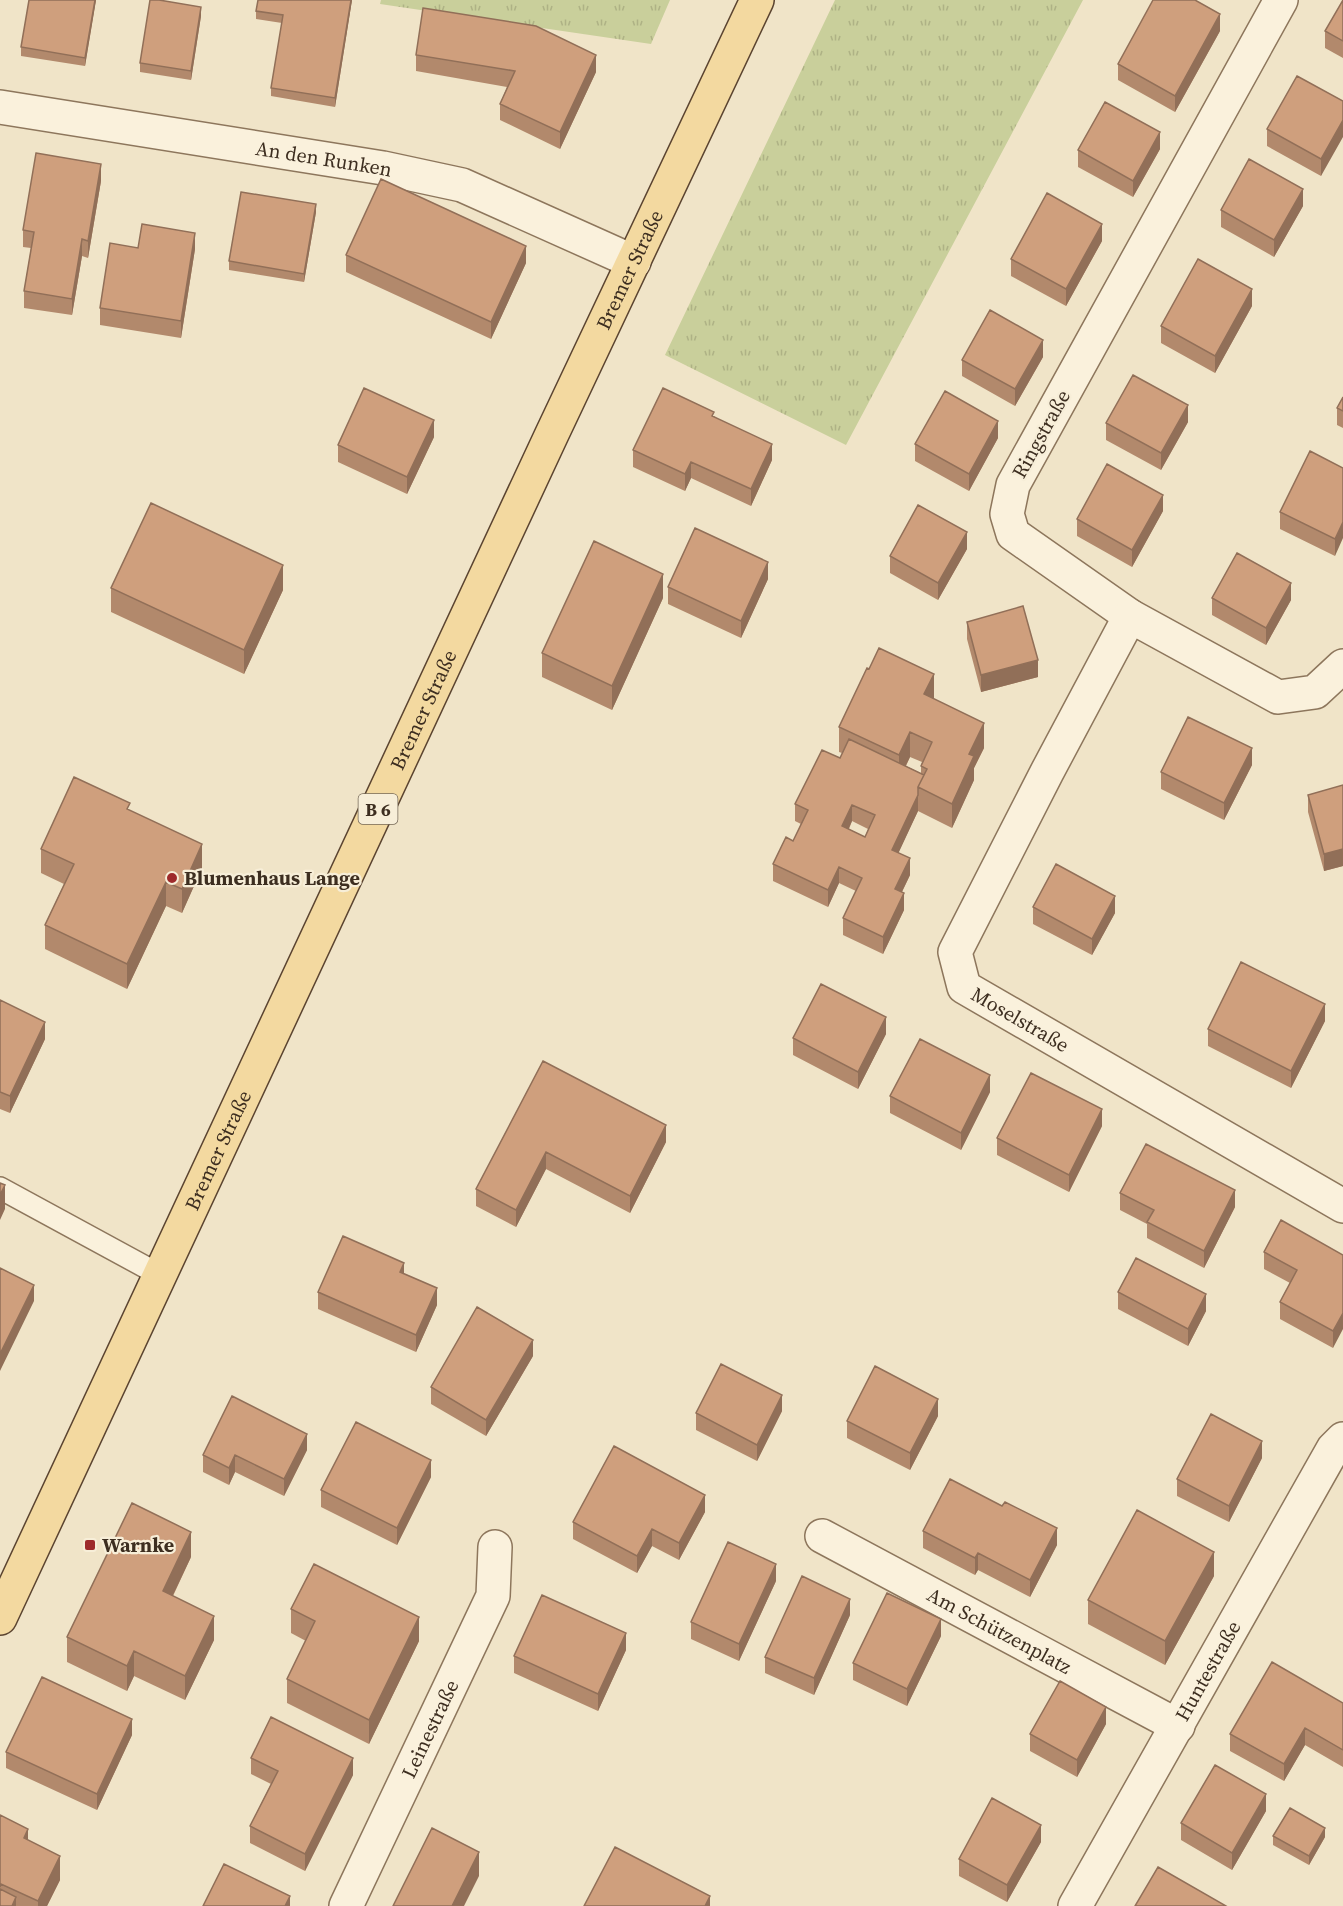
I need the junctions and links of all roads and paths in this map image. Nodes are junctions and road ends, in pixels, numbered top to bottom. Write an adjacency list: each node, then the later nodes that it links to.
1 (757, 0): 4 (main road, Bremer Straße / B 6)
2 (1281, 0): 5 (street, Ringstraße)
3 (0, 107): 4 (street, An den Runken)
4 (634, 262): 9 (main road, Bremer Straße / B 6)
5 (1130, 616): 6 (street, Ringstraße); 8 (street, Moselstraße)
6 (1343, 666)
7 (0, 1188): 9 (lane)
8 (1343, 1206)
9 (160, 1275): 13 (main road, Bremer Straße / B 6)
10 (1343, 1439): 14 (street, Huntestraße)
11 (822, 1536): 14 (street, Am Schützenplatz)
12 (495, 1547): 15 (street, Leinestraße)
13 (0, 1618)
14 (1178, 1726): 16 (street, Huntestraße)
15 (346, 1906)
16 (1075, 1906)

